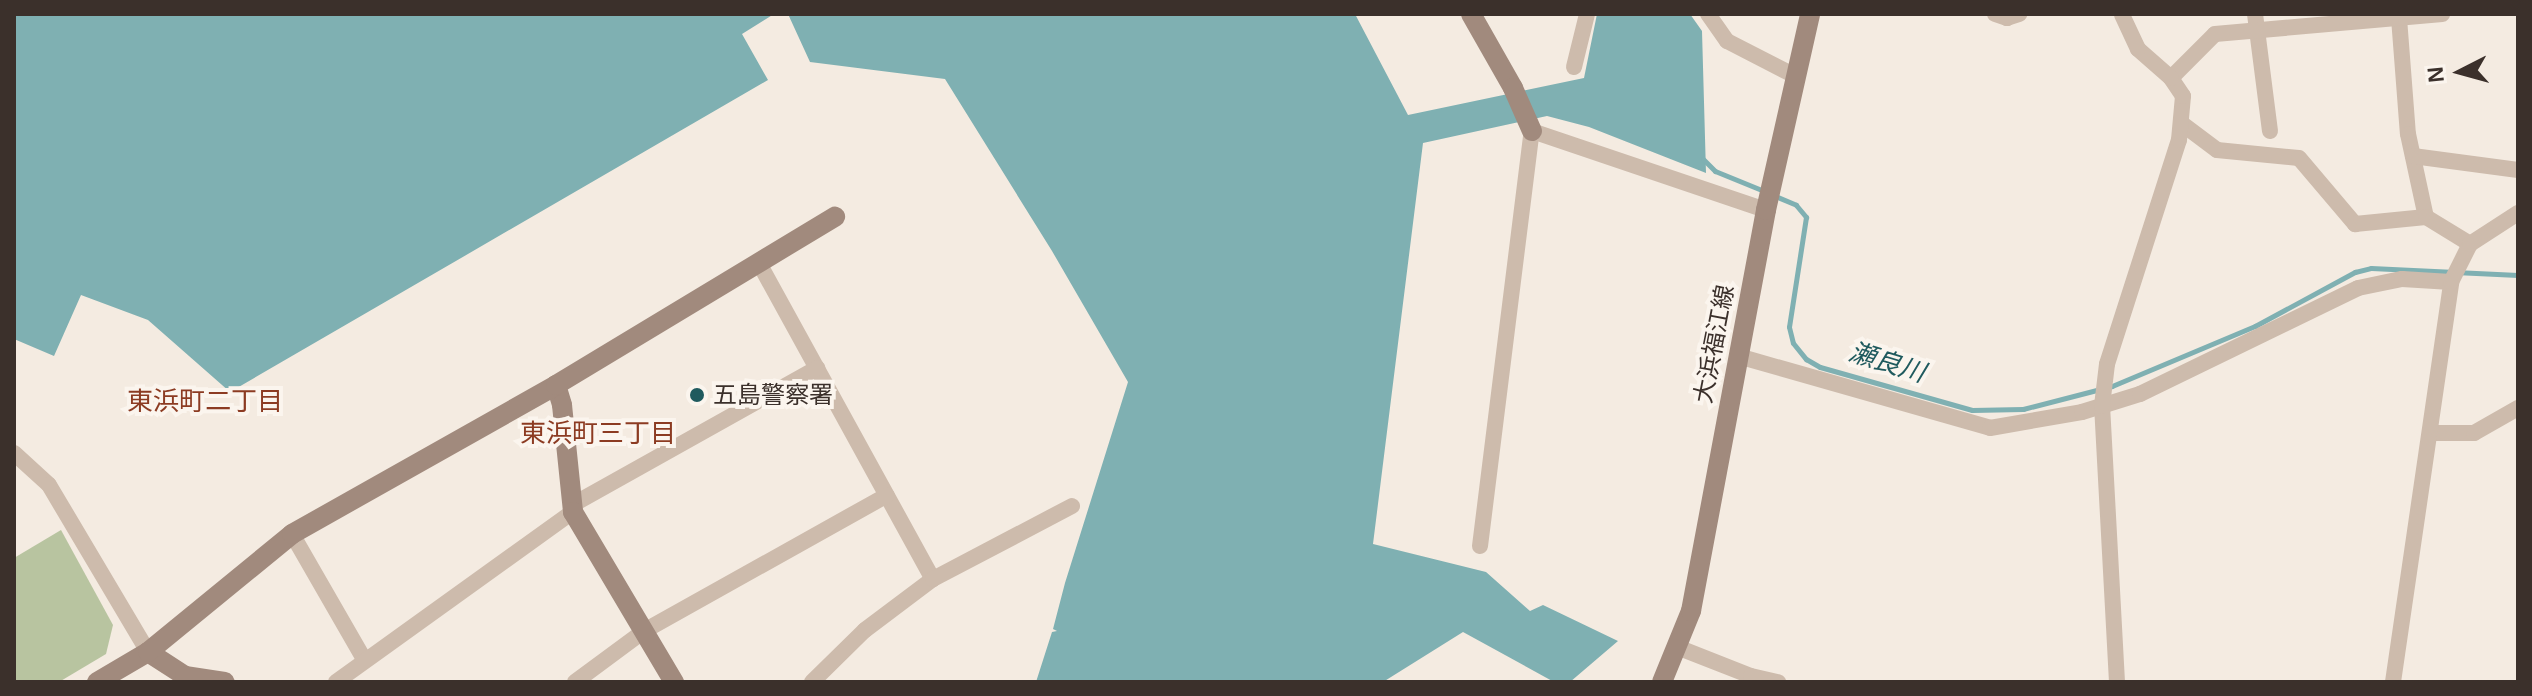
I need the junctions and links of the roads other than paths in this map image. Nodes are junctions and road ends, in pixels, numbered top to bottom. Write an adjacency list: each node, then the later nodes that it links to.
1 (1471, 14): 15 (street)
2 (1587, 14): 11 (street)
3 (1708, 14): 12 (street)
4 (1810, 14): 12 (street, 大浜福江線)
5 (1995, 14): 6 (street)
6 (2019, 14)
7 (2122, 14): 13 (street)
8 (2442, 14): 9 (street)
9 (2399, 18): 10 (street); 17 (street)
10 (2255, 21): 13 (street); 16 (street)
11 (1574, 67)
12 (1795, 76): 19 (street, 大浜福江線)
13 (2171, 78): 14 (street)
14 (2181, 123): 22 (street); 29 (street)
15 (1532, 131): 19 (street); 37 (street)
16 (2270, 131)
17 (2413, 156): 18 (street); 22 (street)
18 (2518, 170)
19 (1766, 210): 26 (street, 大浜福江線)
20 (2518, 213): 23 (street)
21 (835, 217): 24 (street)
22 (2426, 217): 23 (street)
23 (2470, 244): 25 (street)
24 (759, 263): 27 (street); 28 (street)
25 (2451, 282): 29 (street); 31 (street)
26 (1738, 356): 29 (street); 40 (street, 大浜福江線)
27 (817, 368): 33 (street); 35 (street)
28 (556, 385): 35 (street); 36 (street)
29 (2102, 406): 51 (street)
30 (2518, 408): 31 (street)
31 (2431, 433): 52 (street)
32 (14, 453): 41 (street)
33 (887, 495): 38 (street); 39 (street)
34 (1072, 506): 38 (street)
35 (572, 509): 39 (street); 42 (street)
36 (292, 534): 41 (street); 42 (street)
37 (1480, 546)
38 (933, 579): 48 (street)
39 (644, 631): 46 (street); 47 (street)
40 (1677, 647): 49 (street, 大浜福江線); 50 (street)
41 (148, 652): 43 (street); 44 (street)
42 (364, 659): 45 (street)
43 (97, 682)
44 (225, 682)
45 (336, 682)
46 (575, 682)
47 (674, 682)
48 (812, 682)
49 (1662, 682)
50 (1778, 682)
51 (2117, 682)
52 (2393, 682)

